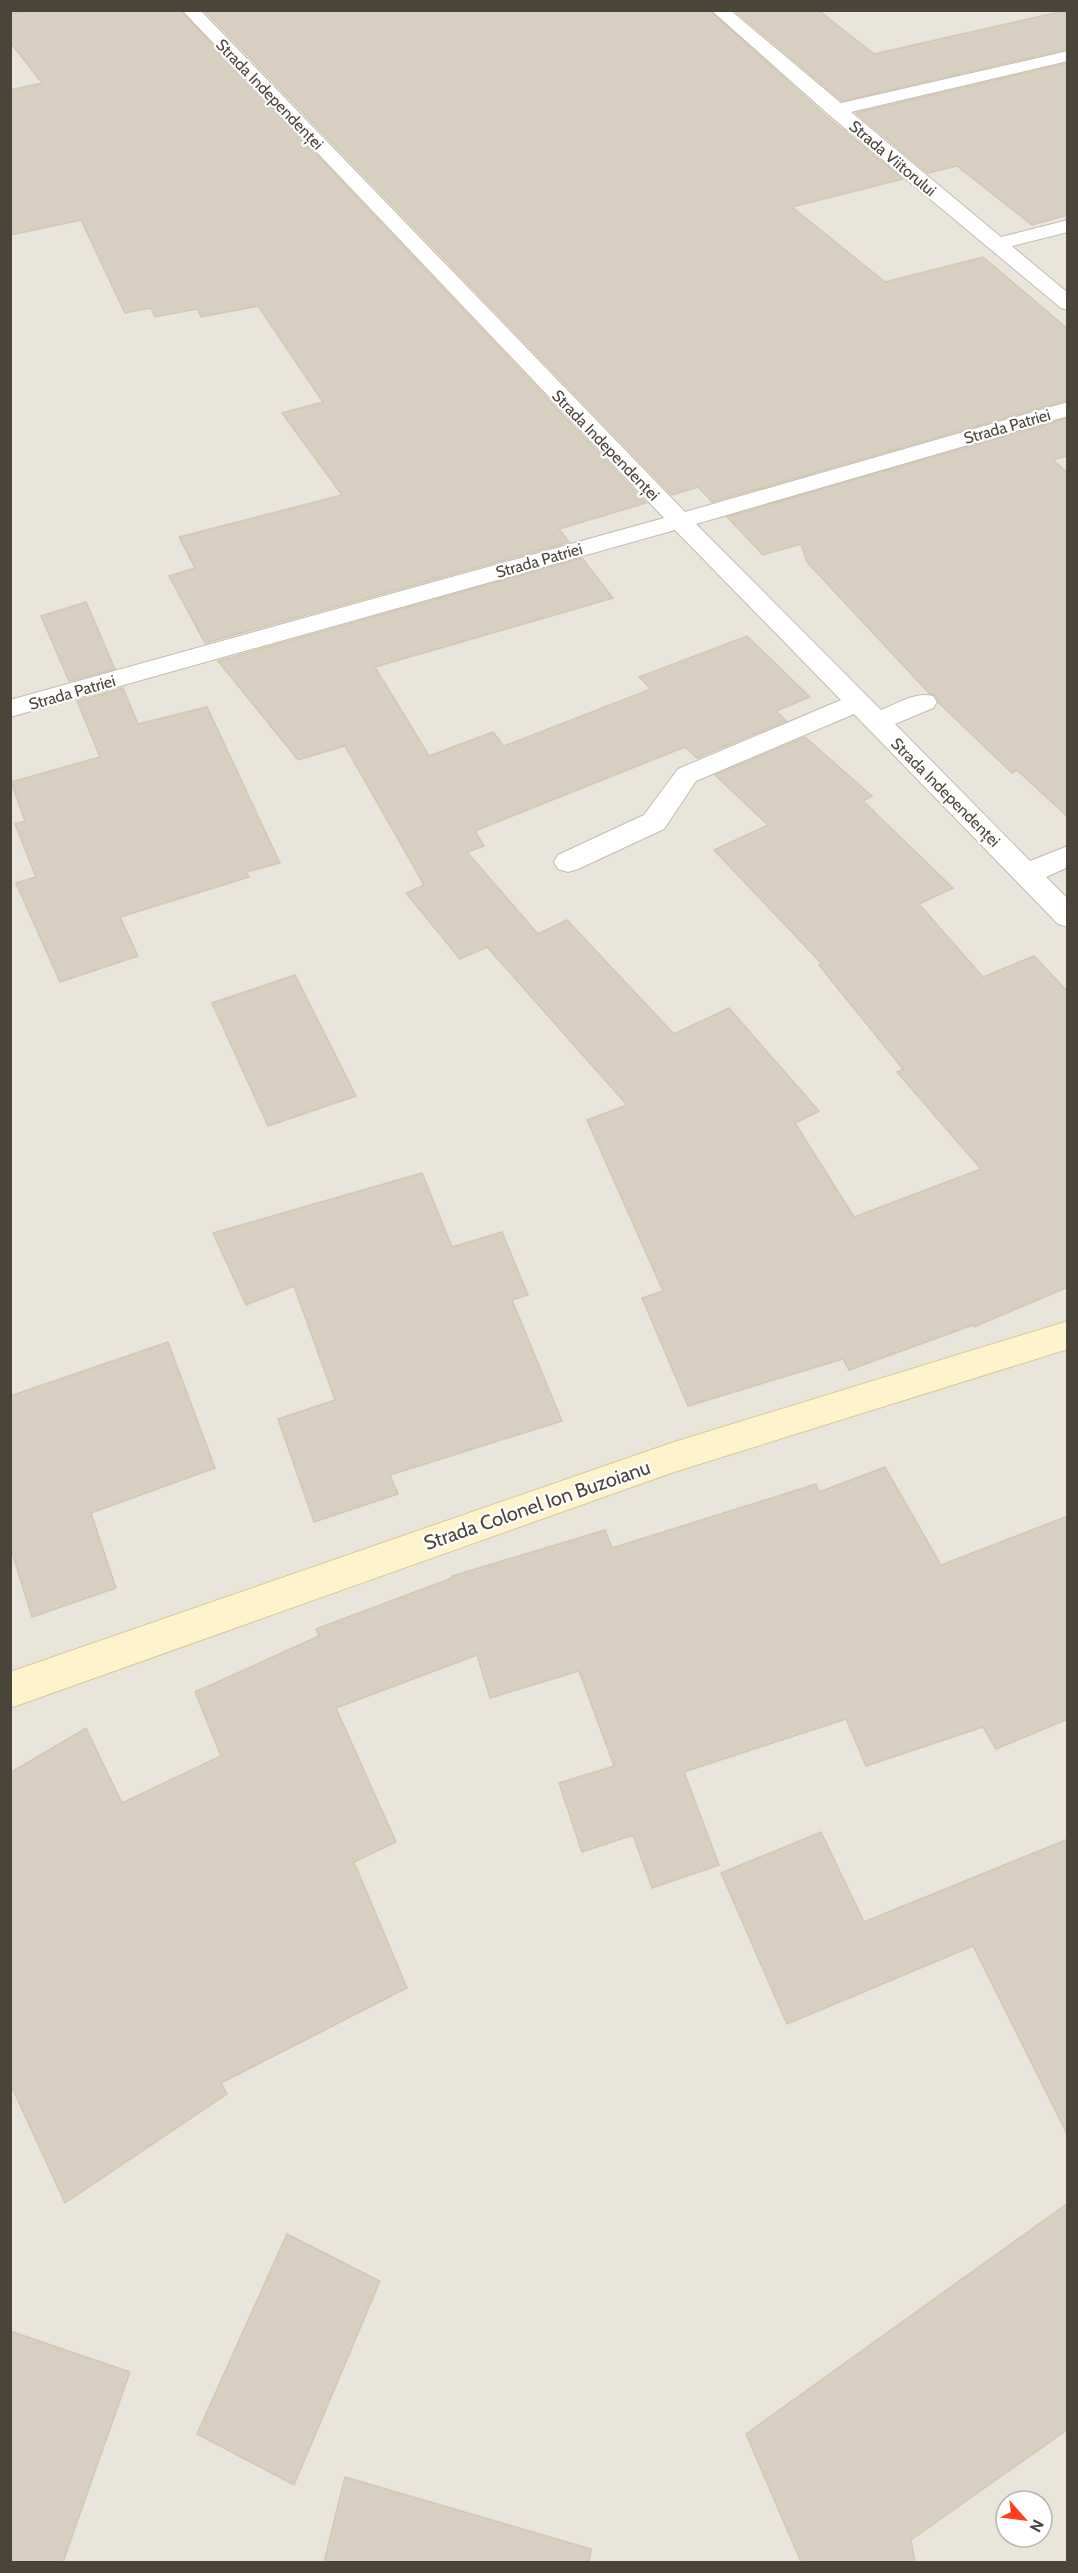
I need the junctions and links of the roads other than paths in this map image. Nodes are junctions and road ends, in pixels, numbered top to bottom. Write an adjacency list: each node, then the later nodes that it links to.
1 (190, 10): 9 (street, Strada Independenței)
2 (718, 10): 4 (street, Strada Viitorului)
3 (1068, 56): 4 (street)
4 (835, 110): 6 (street, Strada Viitorului)
5 (1068, 226): 6 (lane)
6 (996, 244): 7 (street, Strada Viitorului)
7 (1068, 304)
8 (1068, 409): 9 (street, Strada Patriei)
9 (680, 521): 11 (street, Strada Independenței); 12 (street, Strada Patriei)
10 (924, 702): 13 (street)
11 (858, 703): 13 (street, Strada Independenței); 15 (street)
12 (10, 709)
13 (877, 722): 16 (street, Strada Independenței)
14 (1068, 855): 16 (street)
15 (568, 862)
16 (1028, 874): 17 (street, Strada Independenței)
17 (1068, 917)
18 (1068, 1335): 19 (street, Strada Colonel Ion Buzoianu)
19 (10, 1690)

